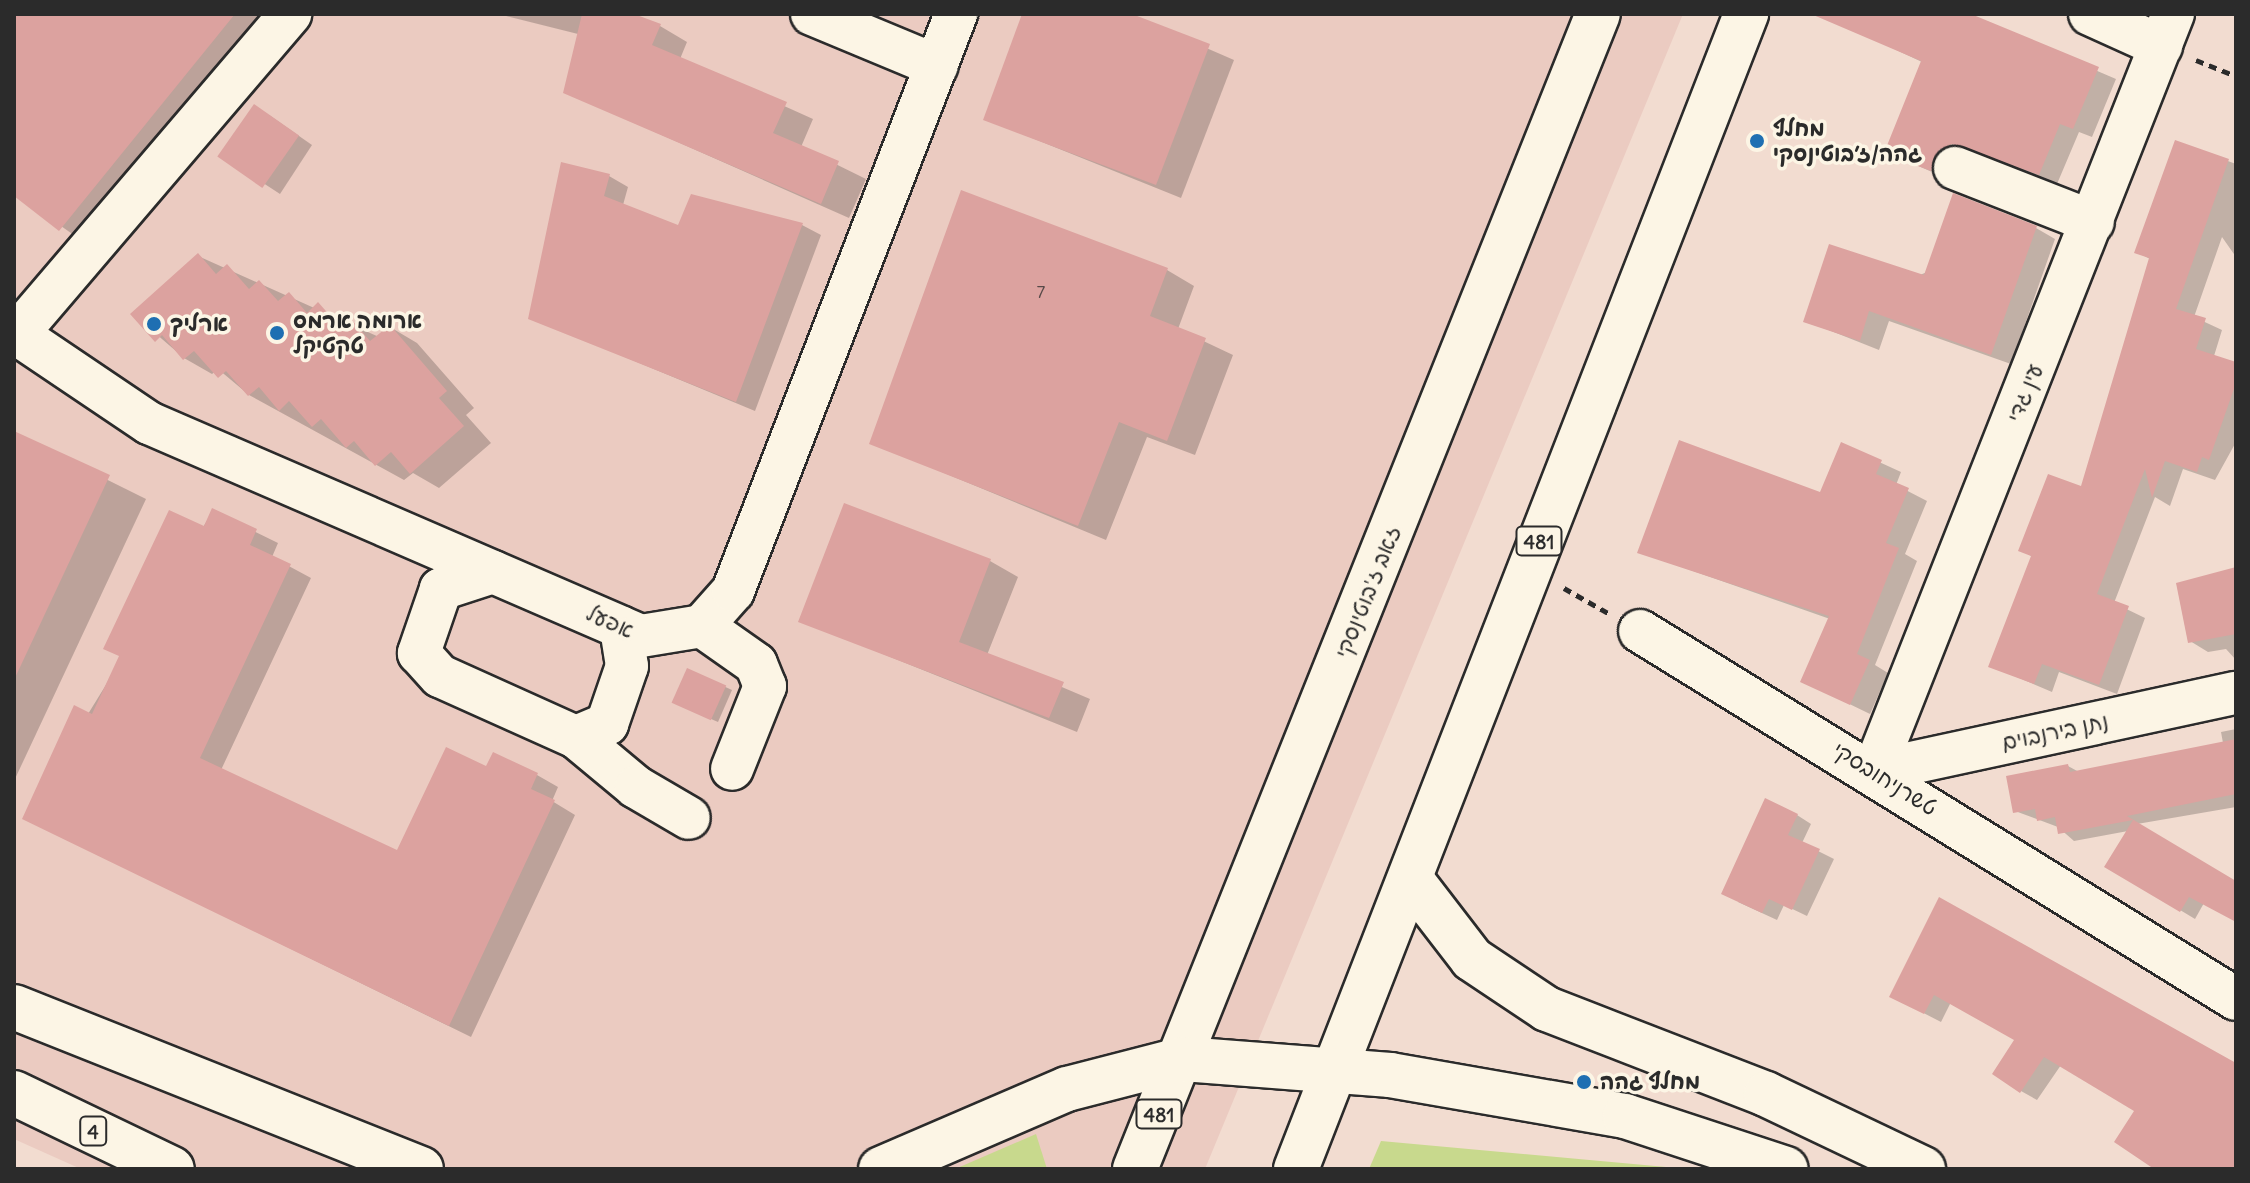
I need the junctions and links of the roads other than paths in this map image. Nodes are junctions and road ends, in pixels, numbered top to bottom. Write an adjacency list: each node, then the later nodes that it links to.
1 (290, 14): 11 (street)
2 (812, 14): 8 (street)
3 (956, 14): 8 (street)
4 (1598, 14): 24 (main road, זאב ז'בוטינסקי / 481)
5 (1746, 14): 21 (main road, 481)
6 (2090, 14): 7 (street)
7 (2167, 30): 10 (street, עין גדי)
8 (937, 66): 13 (street)
9 (1955, 168): 10 (street)
10 (2093, 222): 19 (street, עין גדי)
11 (15, 333): 12 (street, אפעל)
12 (493, 572): 14 (street, אפעל); 17 (street)
13 (702, 626): 14 (street, אפעל); 18 (street)
14 (621, 627): 17 (street)
15 (1640, 631): 19 (street, טשרניחובסקי)
16 (2236, 693): 19 (street, נתן בירנבוים)
17 (576, 737): 20 (street)
18 (732, 769)
19 (1874, 771): 22 (street, טשרניחובסקי)
20 (689, 818)
21 (1412, 881): 25 (main road, 481); 33 (main road)
22 (2236, 999)
23 (14, 1007): 28 (main road)
24 (1183, 1059): 25 (main road); 29 (main road); 30 (main road, זאב ז'בוטינסקי / 481)
25 (1338, 1071): 31 (main road, 481); 32 (main road)
26 (14, 1093): 27 (main road, 4)
27 (172, 1169)
28 (421, 1169)
29 (881, 1169)
30 (1135, 1169)
31 (1296, 1169)
32 (1786, 1169)
33 (1923, 1169)

